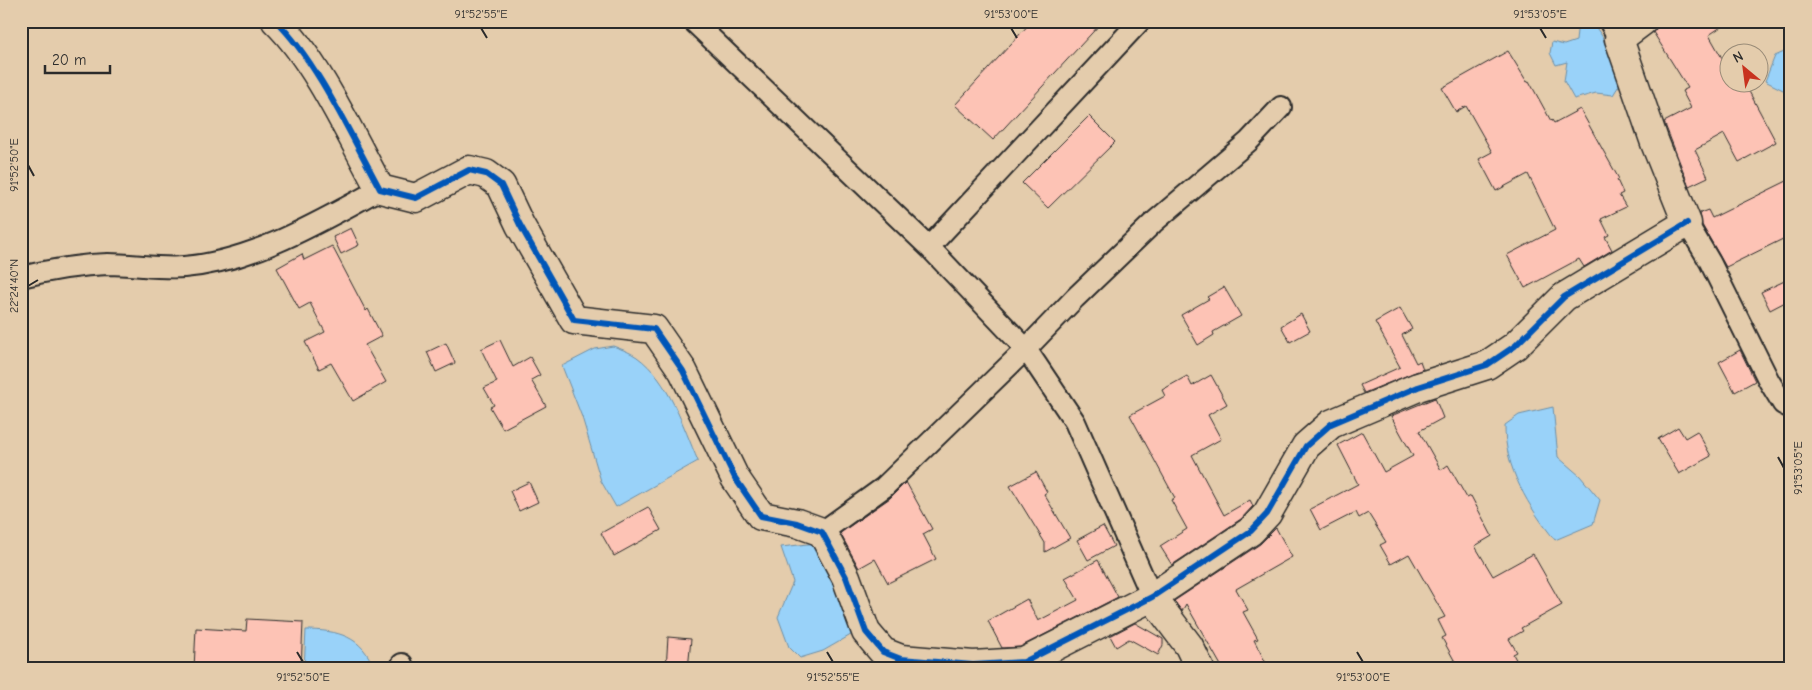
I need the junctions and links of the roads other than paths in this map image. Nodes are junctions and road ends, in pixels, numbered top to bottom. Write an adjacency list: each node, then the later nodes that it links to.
1 (276, 21): 7 (street)
2 (692, 21): 9 (street)
3 (1140, 21): 9 (street)
4 (1643, 21): 5 (street)
5 (1614, 30): 8 (street)
6 (1281, 107): 11 (street)
7 (380, 189): 10 (street); 13 (street)
8 (1688, 223): 12 (street); 14 (street)
9 (929, 247): 11 (street)
10 (21, 277)
11 (1026, 349): 13 (street); 14 (street)
12 (1791, 408)
13 (822, 532): 14 (street)
14 (1152, 597): 15 (street)
15 (1200, 669)

